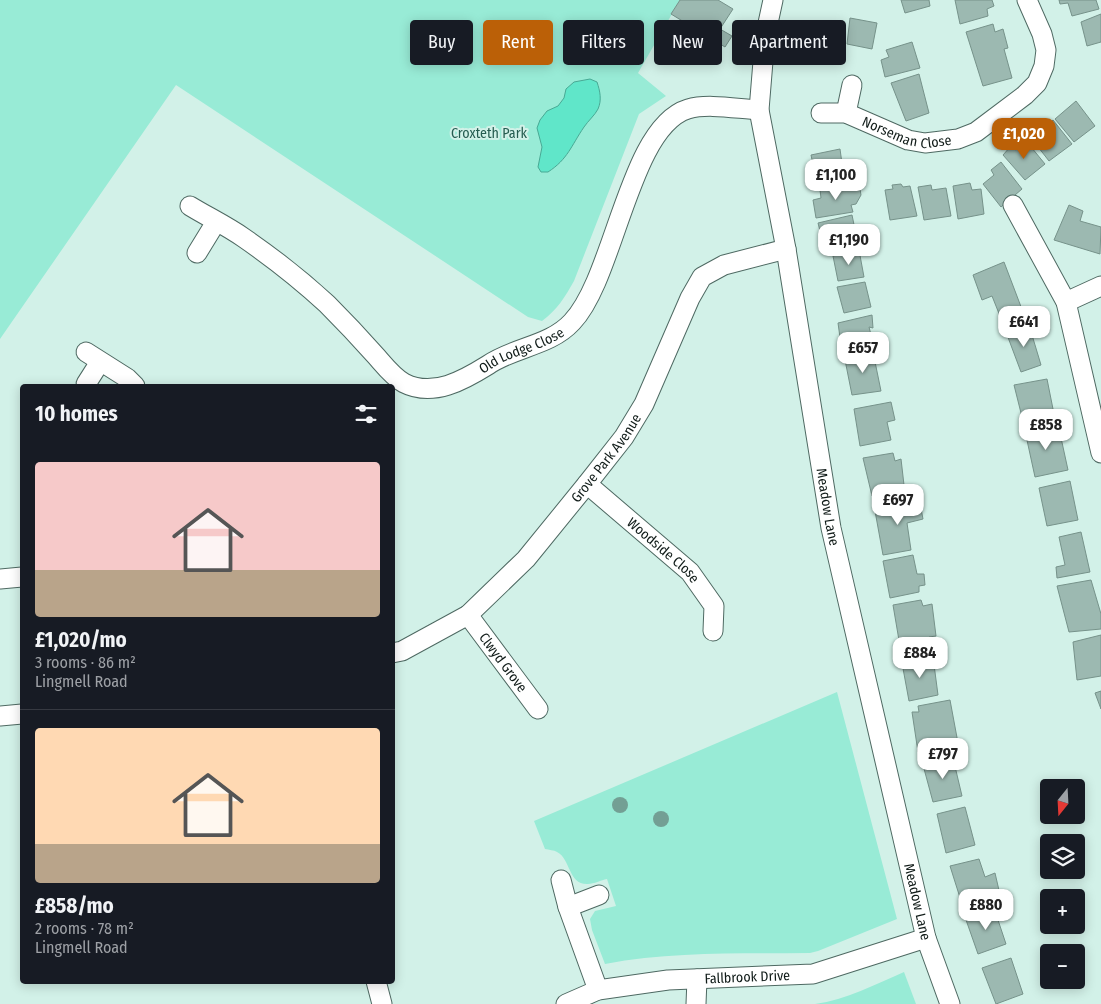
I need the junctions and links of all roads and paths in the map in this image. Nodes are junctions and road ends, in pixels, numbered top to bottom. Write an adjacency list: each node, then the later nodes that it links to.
1 (773, 0): 4 (street, Meadow Lane)
2 (1027, 0): 6 (street, Norseman Close)
3 (852, 85): 6 (street)
4 (759, 110): 9 (street, Old Lodge Close); 10 (street, Meadow Lane)
5 (821, 113): 6 (street, Norseman Close)
6 (846, 113)
7 (1014, 205): 13 (street)
8 (190, 206): 9 (street, Old Lodge Close)
9 (216, 222): 11 (street)
10 (786, 249): 17 (street, Grove Park Avenue); 29 (street, Meadow Lane)
11 (197, 252)
12 (1101, 286): 13 (street)
13 (1066, 302): 16 (street)
14 (86, 384): 15 (street)
15 (133, 384)
16 (1101, 454)
17 (587, 484): 20 (street, Grove Park Avenue); 21 (street, Woodside Close)
18 (20, 577): 19 (street)
19 (0, 579)
20 (468, 615): 22 (street, Grove Park Avenue); 23 (street, Clwyd Grove)
21 (712, 631)
22 (395, 652)
23 (538, 709)
24 (20, 714): 25 (street)
25 (0, 716)
26 (561, 880): 28 (street)
27 (600, 895): 28 (street)
28 (568, 906): 32 (street)
29 (926, 938): 30 (street, Fallbrook Drive); 36 (street, Meadow Lane)
30 (697, 979): 32 (street, Fallbrook Drive); 35 (street)
31 (377, 984): 33 (street)
32 (598, 990): 34 (street, Fallbrook Drive)
33 (382, 1004)
34 (566, 1004)
35 (696, 1004)
36 (950, 1004)

